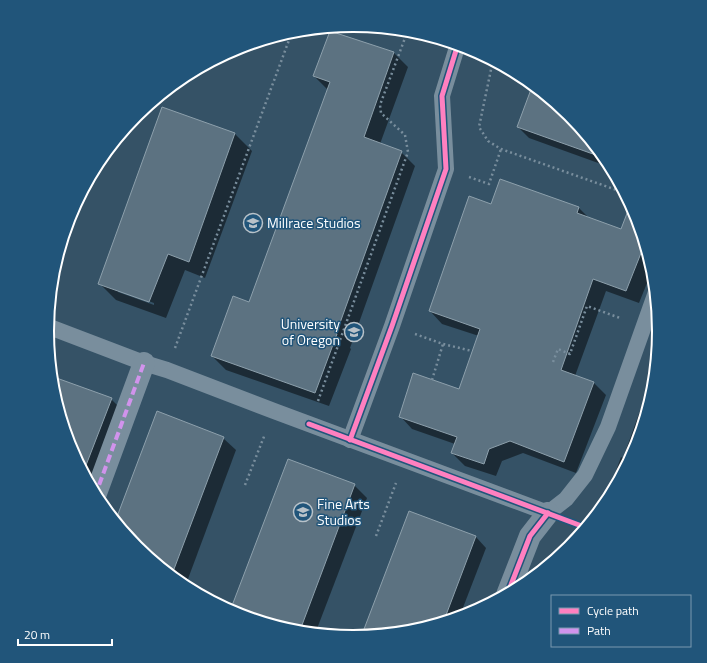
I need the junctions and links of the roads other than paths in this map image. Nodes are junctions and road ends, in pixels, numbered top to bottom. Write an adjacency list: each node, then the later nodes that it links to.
1 (456, 50): 5 (lane)
2 (651, 305): 7 (lane)
3 (54, 328): 4 (lane)
4 (144, 363): 5 (lane); 6 (street)
5 (350, 440): 7 (lane)
6 (98, 488)
7 (548, 513): 8 (street)
8 (510, 587)

